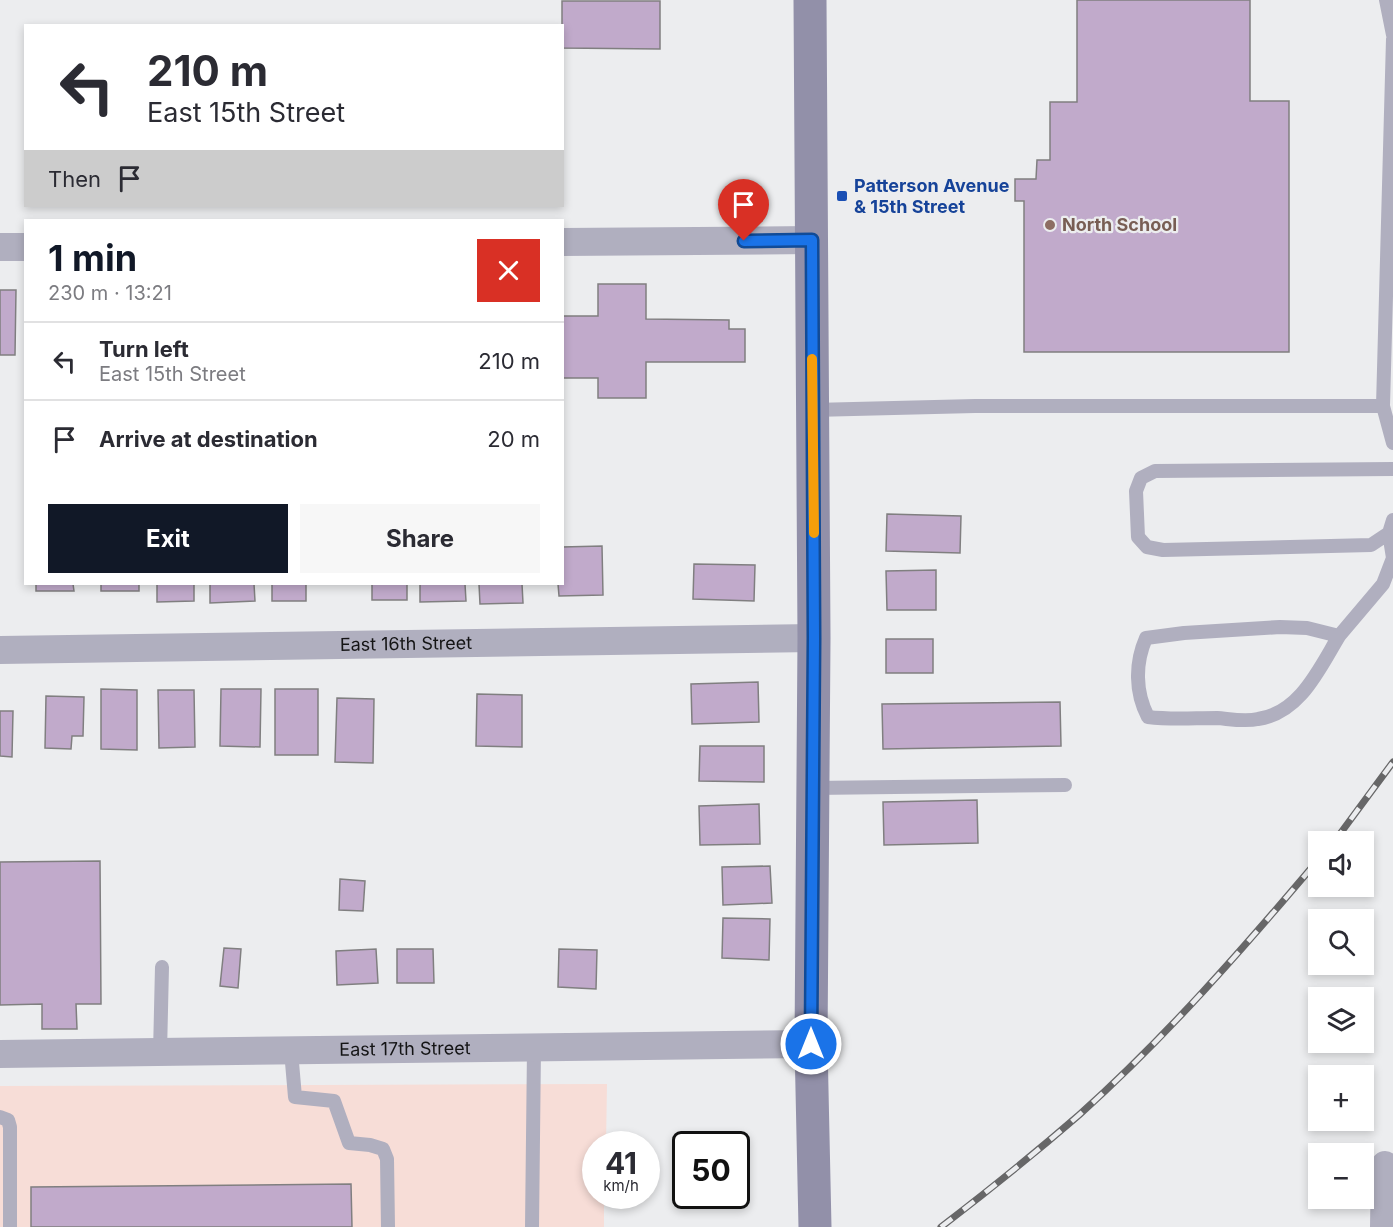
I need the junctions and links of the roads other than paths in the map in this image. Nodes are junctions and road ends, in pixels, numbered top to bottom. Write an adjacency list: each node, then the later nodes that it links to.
1 (810, 0): 4 (main road)
2 (1386, 0): 3 (lane)
3 (1393, 37): 8 (lane)
4 (812, 240): 5 (street); 9 (main road)
5 (564, 242)
6 (0, 247): 7 (street)
7 (24, 247)
8 (1383, 406): 9 (lane); 10 (lane)
9 (813, 410): 14 (main road)
10 (1393, 443)
11 (1393, 469): 12 (lane)
12 (1391, 526): 13 (lane)
13 (1339, 636): 13 (lane)
14 (814, 638): 15 (street, East 16th Street); 17 (main road)
15 (0, 650)
16 (1065, 785): 17 (lane)
17 (813, 788): 19 (main road)
18 (162, 968): 22 (lane)
19 (811, 1044): 20 (street, East 17th Street); 29 (main road)
20 (534, 1048): 21 (street, East 17th Street); 28 (lane)
21 (291, 1051): 22 (street, East 17th Street); 27 (lane)
22 (160, 1053): 23 (street, East 17th Street)
23 (0, 1054)
24 (0, 1117): 26 (lane)
25 (1385, 1165): 30 (street)
26 (10, 1227)
27 (388, 1227)
28 (532, 1227)
29 (815, 1227)
30 (1384, 1227)

